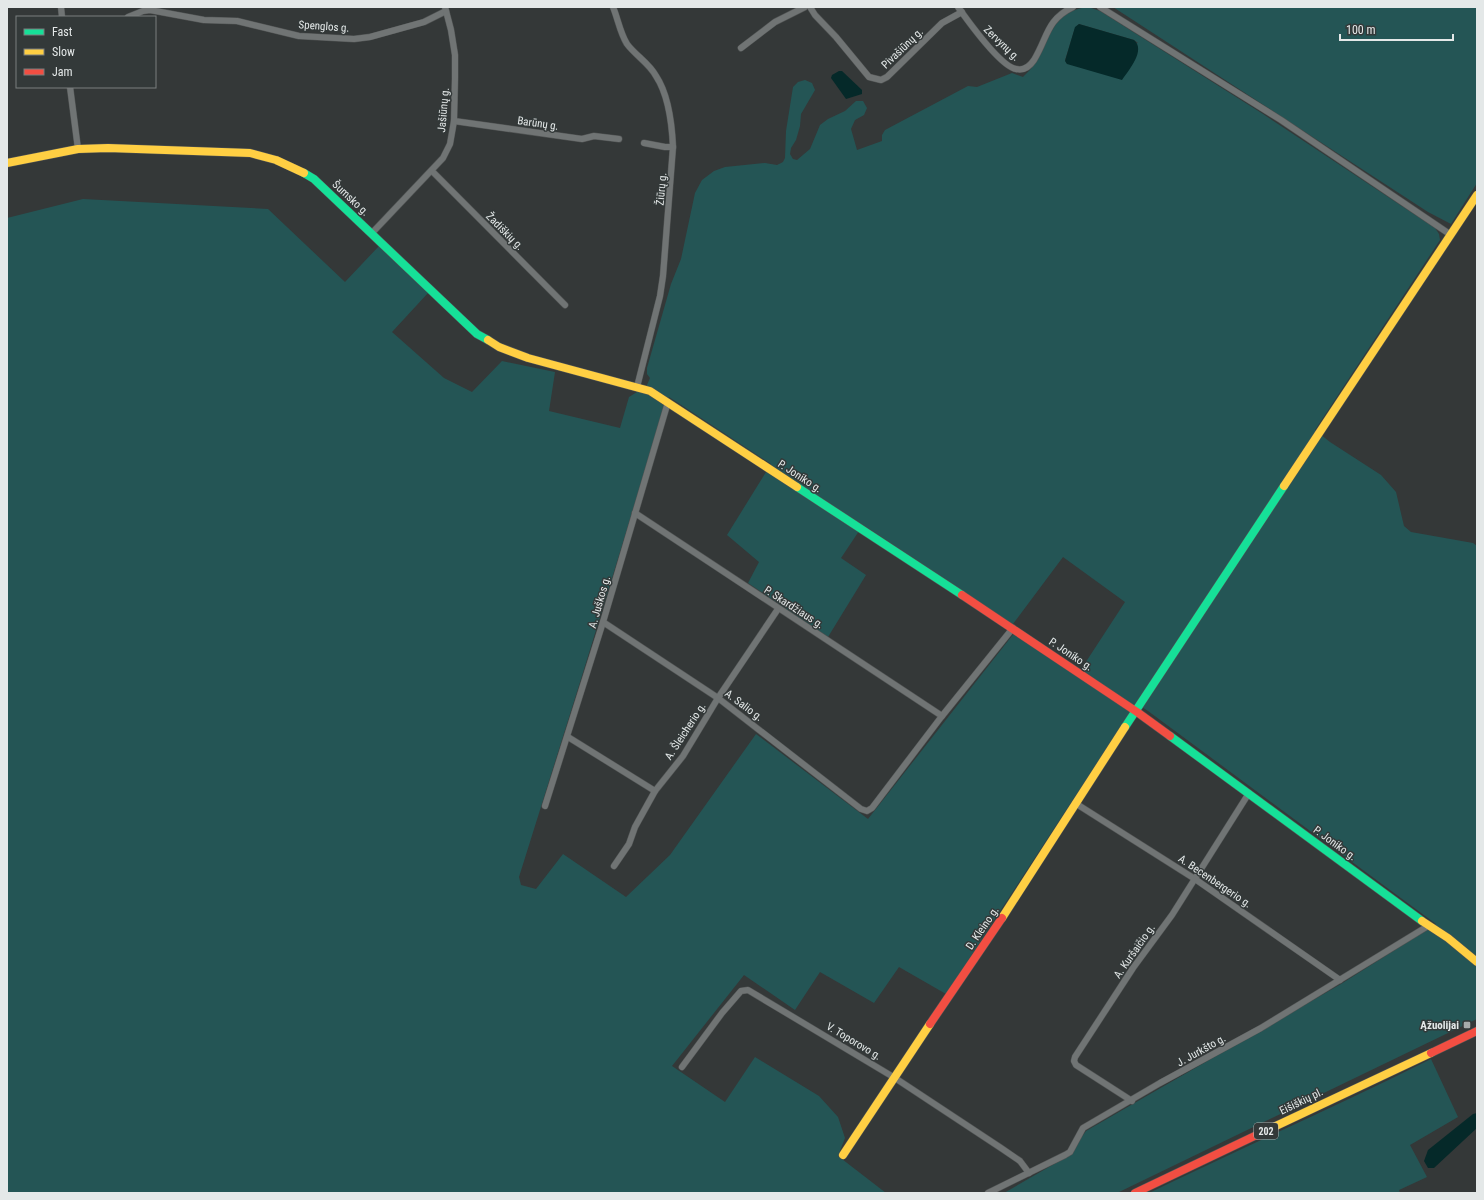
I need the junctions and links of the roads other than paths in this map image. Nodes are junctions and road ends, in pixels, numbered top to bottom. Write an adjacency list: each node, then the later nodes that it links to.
1 (613, 7): 14 (street, Žiūrų g.)
2 (805, 7): 9 (street)
3 (810, 7): 7 (street, Pivašiūnų g.)
4 (1100, 7): 20 (street)
5 (1070, 8): 7 (street, Zervynų g.)
6 (445, 9): 8 (street, Spenglos g.); 11 (street, Jašiūnų g.)
7 (960, 10)
8 (130, 16)
9 (741, 48)
10 (70, 88): 15 (street)
11 (454, 121): 12 (street, Barūnų g.); 17 (street, Jašiūnų g.)
12 (619, 139)
13 (644, 143): 14 (street)
14 (673, 147): 22 (street, Žiūrų g.)
15 (78, 149): 16 (street, Šumsko g.); 19 (street, Šumsko g.)
16 (7, 163)
17 (432, 171): 19 (street, Jašiūnų g.); 21 (street, Žadiškių g.)
18 (1477, 195): 20 (street, D. Kleino g.)
19 (372, 233): 22 (street, Šumsko g.)
20 (1450, 235): 29 (street, D. Kleino g.)
21 (565, 305)
22 (637, 386): 23 (street, P. Joniko g.)
23 (668, 402): 24 (street, A. Juškos g.); 27 (street, P. Joniko g.)
24 (635, 513): 25 (street, P. Skardžiaus g.); 26 (street, A. Juškos g.)
25 (778, 609): 28 (street, A. Šleicherio g.); 30 (street, P. Skardžiaus g.)
26 (603, 622): 28 (street, A. Salio g.); 31 (street, A. Juškos g.)
27 (1013, 628): 29 (street, P. Joniko g.); 30 (street)
28 (718, 698): 30 (street, A. Salio g.); 32 (street, A. Šleicherio g.)
29 (1136, 712): 33 (street, P. Joniko g.); 34 (street, D. Kleino g.)
30 (942, 716)
31 (568, 737): 32 (street); 35 (street, A. Juškos g.)
32 (655, 791): 36 (street, A. Šleicherio g.)
33 (1249, 793): 37 (street, A. Kuršaičio g.); 38 (street, P. Joniko g.)
34 (1075, 803): 37 (street, A. Becenbergerio g.); 43 (street, D. Kleino g.)
35 (545, 806)
36 (614, 866)
37 (1195, 879): 40 (street, A. Becenbergerio g.); 44 (street, A. Kuršaičio g.)
38 (1428, 926): 39 (street, P. Joniko g.); 40 (street, J. Jurkšto g.)
39 (1477, 962)
40 (1340, 980): 44 (street, J. Jurkšto g.)
41 (1477, 1031): 48 (street, Eišiškių pl. / 202)
42 (682, 1067): 43 (street, V. Toporovo g.)
43 (895, 1078): 45 (street, D. Kleino g.); 46 (street, V. Toporovo g.)
44 (1132, 1101): 46 (street, J. Jurkšto g.)
45 (843, 1155)
46 (1030, 1173): 47 (street, J. Jurkšto g.)
47 (988, 1193)
48 (1135, 1193)

